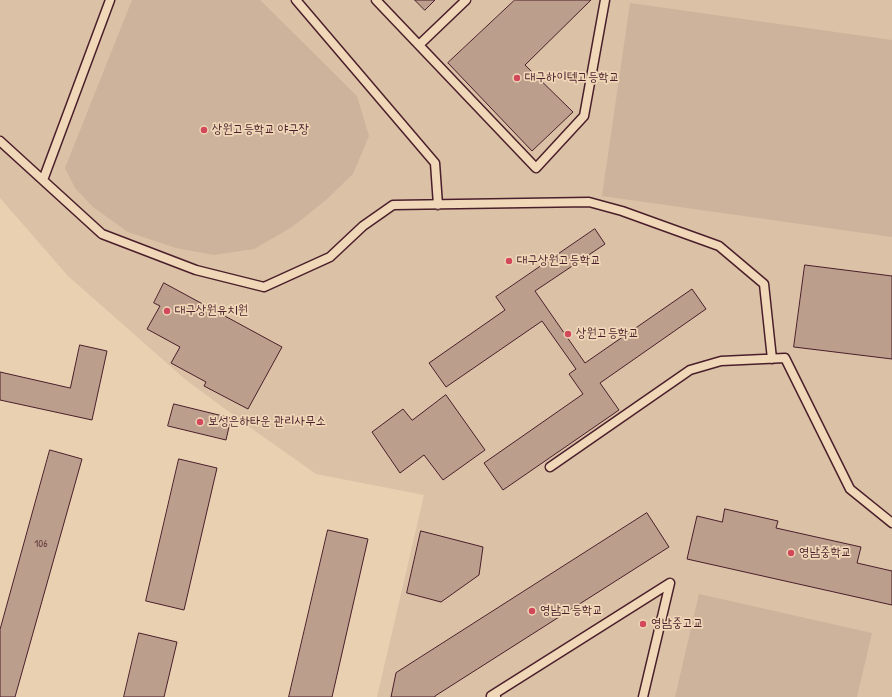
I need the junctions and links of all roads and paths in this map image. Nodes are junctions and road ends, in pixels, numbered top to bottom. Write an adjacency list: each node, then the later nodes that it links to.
1 (110, 0): 8 (lane)
2 (296, 0): 9 (lane)
3 (376, 0): 6 (lane)
4 (466, 0): 6 (lane)
5 (605, 0): 6 (lane)
6 (419, 45)
7 (0, 141): 8 (lane)
8 (43, 180): 9 (lane)
9 (438, 205): 10 (lane)
10 (772, 359): 11 (lane); 12 (lane)
11 (550, 467)
12 (892, 523)
13 (496, 697): 14 (lane)
14 (643, 697)

